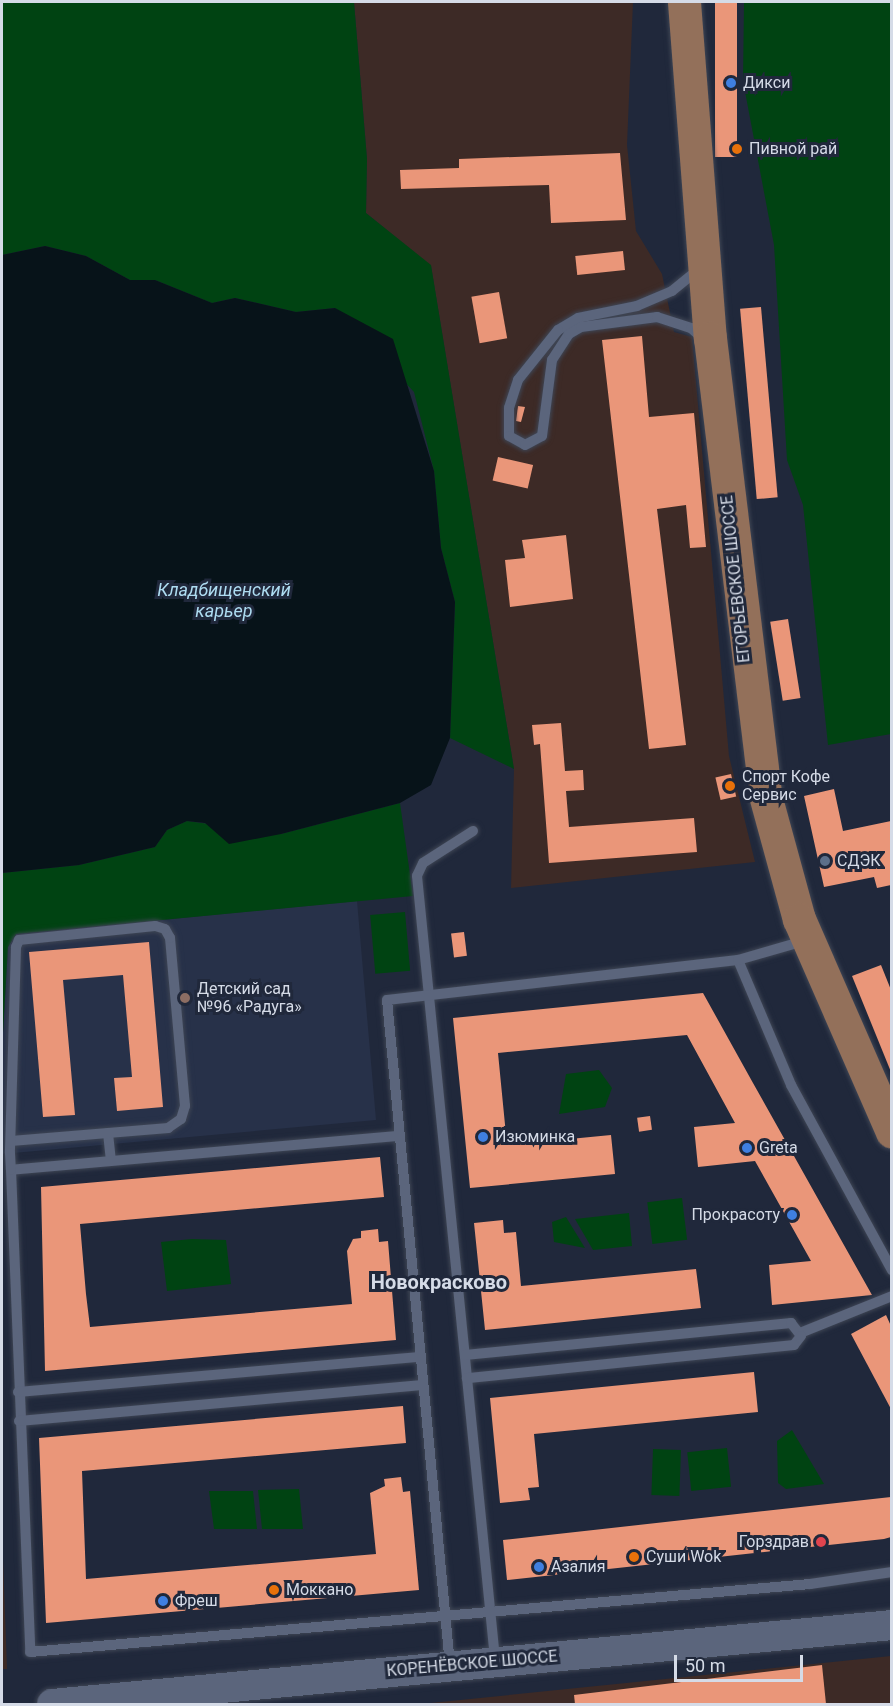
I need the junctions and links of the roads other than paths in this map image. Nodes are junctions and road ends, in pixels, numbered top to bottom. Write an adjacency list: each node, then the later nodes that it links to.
1 (684, 2): 2 (main road, ЕГОРЬЕВСКОЕ ШОССЕ)
2 (704, 265): 3 (main road, ЕГОРЬЕВСКОЕ ШОССЕ); 3 (lane)
3 (711, 347): 5 (main road, ЕГОРЬЕВСКОЕ ШОССЕ)
4 (473, 831): 7 (lane)
5 (808, 940): 6 (lane); 8 (main road, ЕГОРЬЕВСКОЕ ШОССЕ)
6 (738, 960): 7 (lane); 14 (lane)
7 (429, 994): 10 (lane); 17 (lane)
8 (891, 1132)
9 (108, 1133): 11 (lane); 11 (lane); 12 (lane)
10 (398, 1136): 12 (lane); 18 (lane)
11 (11, 1141): 13 (lane)
12 (111, 1161): 13 (lane)
13 (11, 1170): 21 (lane)
14 (891, 1270)
15 (891, 1296): 16 (lane)
16 (800, 1333): 17 (lane); 19 (lane)
17 (465, 1355): 19 (lane)
18 (419, 1356): 20 (lane); 21 (lane)
19 (467, 1378): 24 (lane)
20 (422, 1384): 22 (lane); 25 (lane)
21 (18, 1392): 22 (lane)
22 (19, 1421): 25 (lane)
23 (891, 1572): 24 (lane)
24 (490, 1614): 25 (lane); 27 (lane)
25 (445, 1618): 28 (lane)
26 (891, 1624): 27 (main road, КОРЕНЁВСКОЕ ШОССЕ)
27 (495, 1662): 28 (main road, КОРЕНЁВСКОЕ ШОССЕ)
28 (450, 1666): 29 (main road, КОРЕНЁВСКОЕ ШОССЕ)
29 (248, 1694): 30 (main road, КОРЕНЁВСКОЕ ШОССЕ)
30 (52, 1704)

